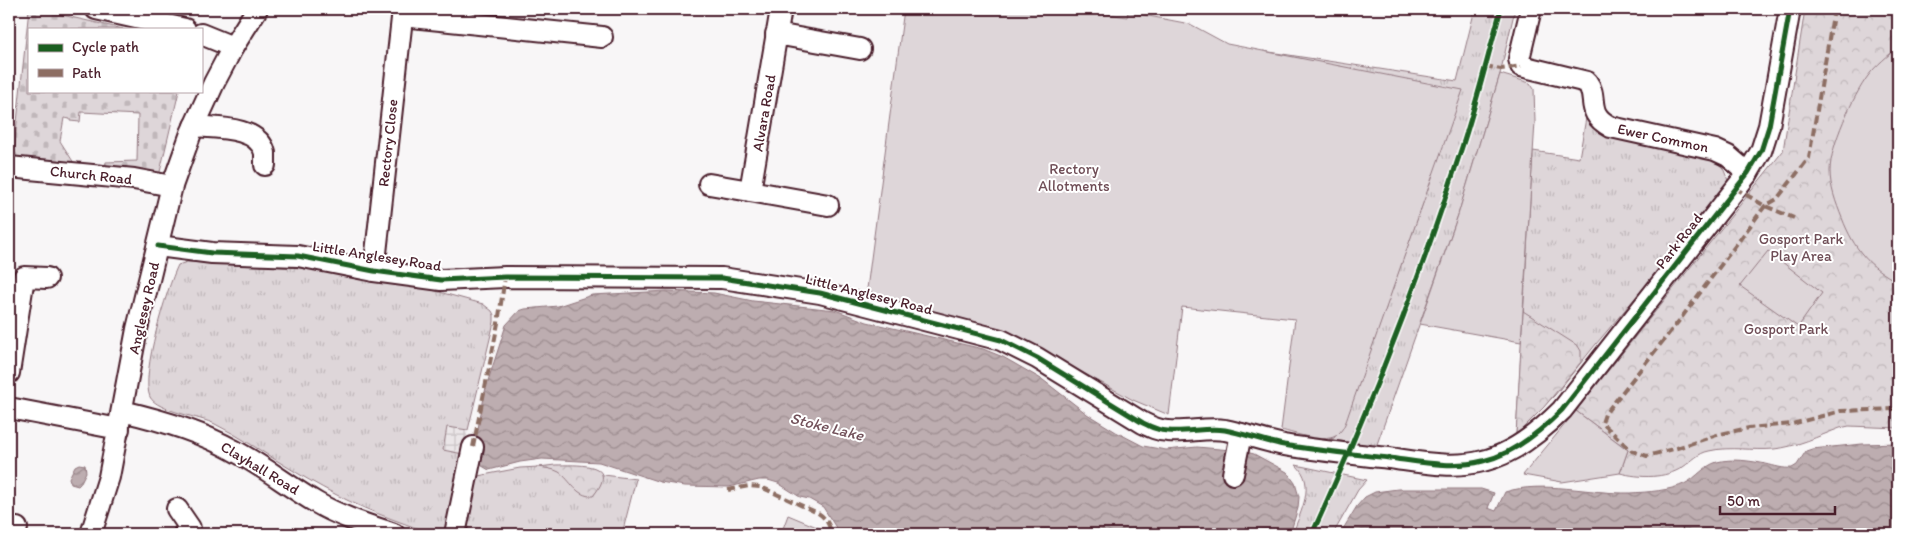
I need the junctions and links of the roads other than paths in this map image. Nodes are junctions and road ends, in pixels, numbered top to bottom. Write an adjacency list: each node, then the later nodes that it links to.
1 (96, 9): 7 (street)
2 (257, 9): 11 (street, Anglesey Road)
3 (781, 9): 9 (street, Alvara Road)
4 (1531, 9): 16 (street, Ewer Common)
5 (1790, 9): 16 (street, Park Road)
6 (403, 12): 10 (street, Rectory Close); 22 (street, Rectory Close)
7 (182, 28)
8 (202, 34): 11 (street)
9 (776, 34): 12 (street); 19 (street, Alvara Road)
10 (602, 37)
11 (232, 47): 13 (street, Anglesey Road)
12 (860, 49)
13 (194, 126): 14 (street); 18 (street, Anglesey Road)
14 (265, 165)
15 (9, 167): 18 (street, Church Road)
16 (1748, 173): 29 (street, Park Road)
17 (710, 184): 19 (street)
18 (172, 186): 21 (street, Anglesey Road)
19 (750, 191): 20 (street)
20 (828, 205)
21 (158, 246): 22 (street, Little Anglesey Road); 26 (street, Anglesey Road)
22 (374, 270): 27 (street, Little Anglesey Road)
23 (46, 278): 24 (street)
24 (9, 373)
25 (9, 408): 26 (street, Clayhall Road)
26 (121, 420): 32 (street, Clayhall Road); 34 (street, Anglesey Road)
27 (1241, 434): 29 (street, Little Anglesey Road); 30 (street)
28 (473, 446): 36 (street)
29 (1513, 448)
30 (1233, 474)
31 (177, 509): 33 (street)
32 (344, 527): 35 (street, Clayhall Road)
33 (190, 532)
34 (91, 534)
35 (394, 534)
36 (455, 534)

